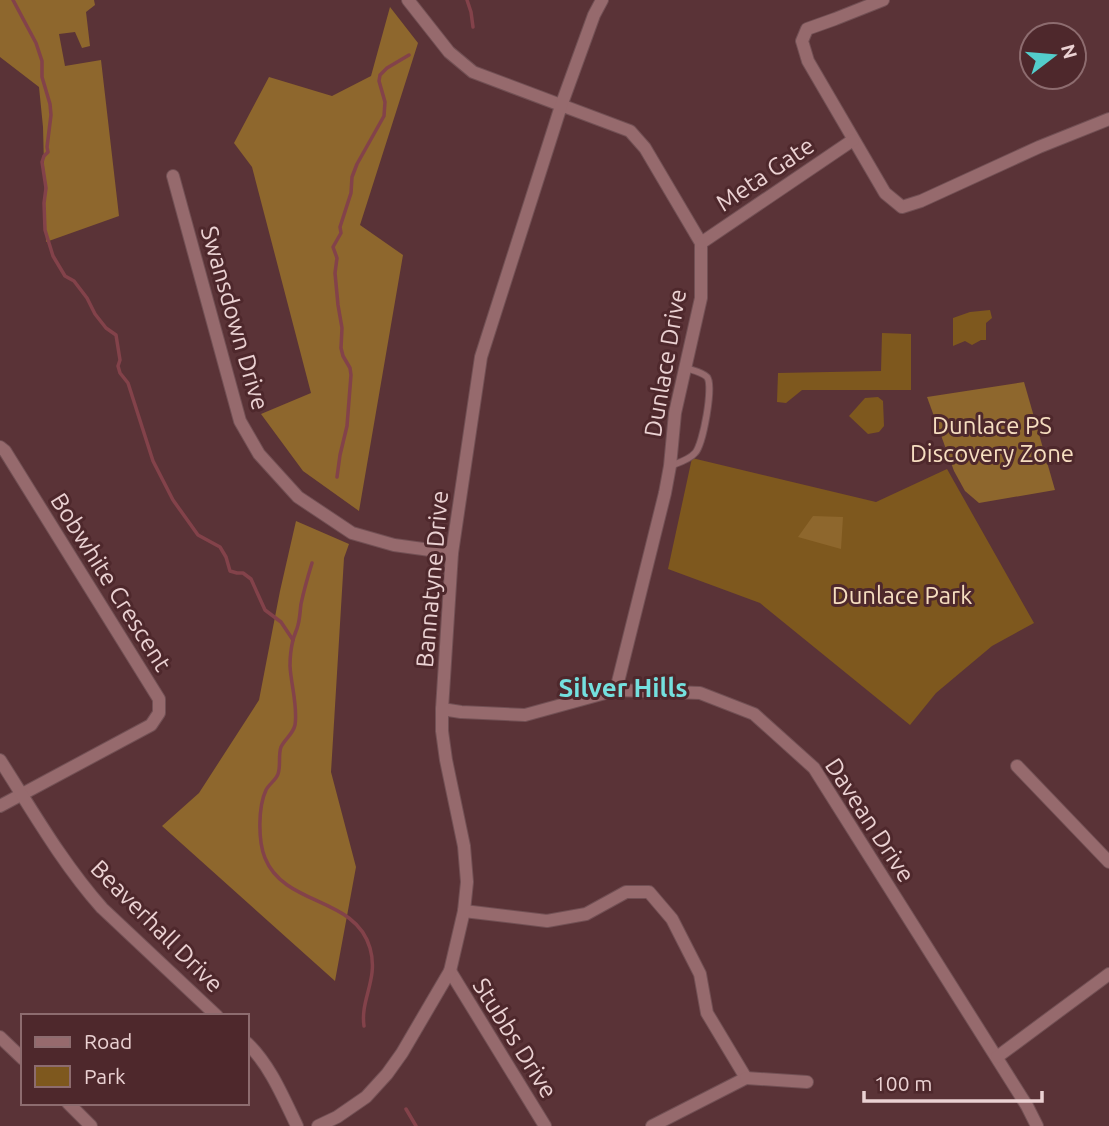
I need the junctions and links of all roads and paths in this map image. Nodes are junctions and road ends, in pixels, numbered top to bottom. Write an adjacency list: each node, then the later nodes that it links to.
1 (408, 0): 4 (street)
2 (602, 0): 4 (street, Bannatyne Drive)
3 (883, 0): 6 (street)
4 (561, 106): 8 (street); 12 (street, Bannatyne Drive)
5 (1109, 118): 6 (street)
6 (853, 140): 8 (street, Meta Gate)
7 (173, 176): 12 (street, Swansdown Drive)
8 (701, 243): 9 (street, Dunlace Drive)
9 (684, 368): 11 (street, Dunlace Drive); 11 (lane)
10 (0, 447): 17 (street, Bobwhite Crescent)
11 (670, 466): 13 (street, Dunlace Drive)
12 (452, 553): 14 (street, Bannatyne Drive)
13 (616, 690): 14 (street, Davean Drive); 27 (street, Davean Drive)
14 (442, 709): 20 (street, Bannatyne Drive)
15 (0, 760): 17 (street, Beaverhall Drive)
16 (1017, 766): 19 (street)
17 (22, 794): 18 (street, Bobwhite Crescent); 23 (street, Beaverhall Drive)
18 (0, 806)
19 (1109, 862)
20 (464, 911): 21 (street, Bannatyne Drive); 28 (street)
21 (450, 971): 33 (street, Bannatyne Drive); 34 (street, Stubbs Drive)
22 (1109, 974): 27 (street)
23 (215, 1014)
24 (0, 1037): 26 (street)
25 (248, 1044): 32 (street)
26 (21, 1057)
27 (997, 1057): 36 (street, Davean Drive)
28 (746, 1078): 29 (street); 35 (street)
29 (807, 1082)
30 (70, 1105): 31 (street)
31 (91, 1126)
32 (296, 1126)
33 (318, 1126)
34 (545, 1126)
35 (652, 1126)
36 (1037, 1126)

